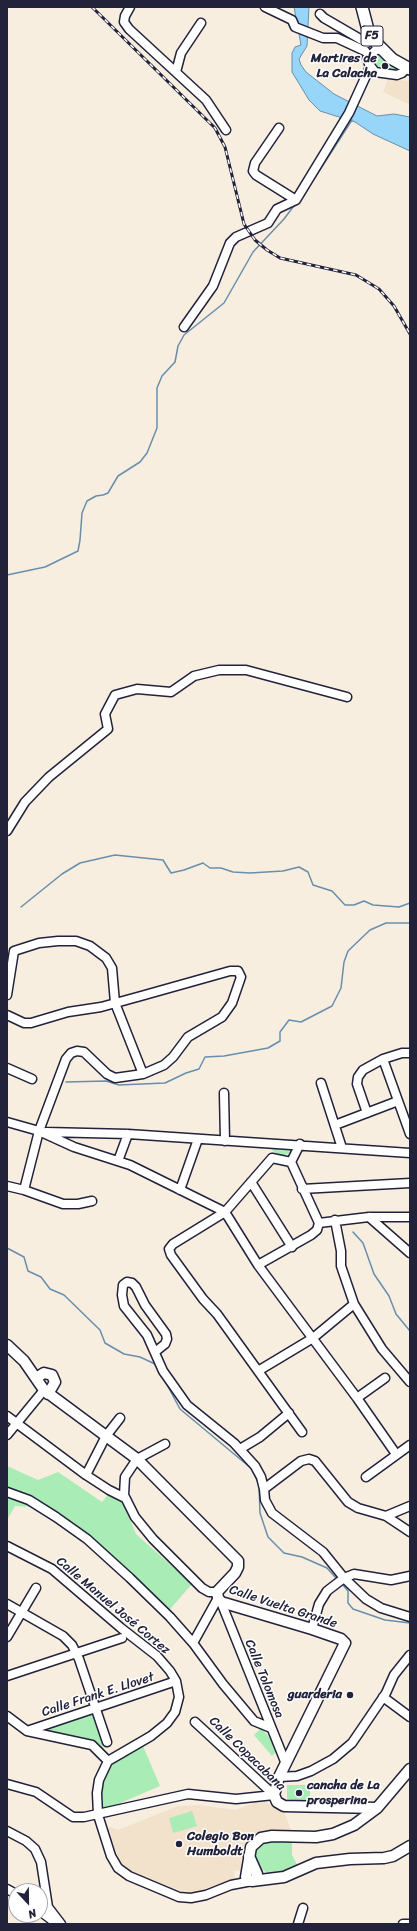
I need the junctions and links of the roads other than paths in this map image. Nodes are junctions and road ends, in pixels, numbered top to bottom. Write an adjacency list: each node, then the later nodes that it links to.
1 (130, 7): 10 (street)
2 (265, 7): 6 (street)
3 (362, 7): 6 (highway, F5)
4 (320, 14): 6 (street)
5 (201, 23): 10 (street)
6 (368, 47): 7 (highway, F5); 7 (street); 8 (street)
7 (381, 49): 9 (highway, F5)
8 (370, 67): 9 (street); 13 (street)
9 (408, 68)
10 (176, 72): 12 (street)
11 (279, 128): 13 (street)
12 (226, 130)
13 (296, 200): 14 (street)
14 (184, 327)
15 (347, 697): 16 (street)
16 (7, 831)
17 (11, 950): 18 (street); 19 (street)
18 (7, 995)
19 (115, 1003): 20 (street); 24 (street); 24 (street)
20 (7, 1015)
21 (410, 1052): 22 (street)
22 (383, 1059): 28 (street); 29 (street)
23 (7, 1068): 25 (street)
24 (143, 1074): 33 (street)
25 (32, 1079)
26 (321, 1083): 32 (street)
27 (224, 1093): 38 (street)
28 (398, 1101): 29 (street); 31 (street)
29 (367, 1113): 32 (street)
30 (7, 1122): 33 (street)
31 (408, 1122): 36 (street)
32 (335, 1125): 42 (street)
33 (40, 1131): 34 (street); 41 (street); 51 (street)
34 (77, 1133): 35 (street); 41 (street)
35 (128, 1134): 37 (street); 45 (street)
36 (410, 1134)
37 (198, 1139): 38 (street); 52 (street)
38 (225, 1141): 39 (street)
39 (265, 1142): 40 (street); 44 (street)
40 (300, 1144): 42 (street); 46 (street)
41 (74, 1147): 45 (street)
42 (342, 1148): 43 (street)
43 (410, 1153)
44 (272, 1158): 46 (street); 47 (street)
45 (118, 1161): 52 (street)
46 (291, 1162): 50 (street)
47 (250, 1182): 54 (street); 59 (street)
48 (410, 1183): 50 (street)
49 (7, 1186): 51 (street)
50 (302, 1188): 58 (street)
51 (24, 1190): 53 (street)
52 (180, 1190): 54 (street)
53 (92, 1201)
54 (225, 1212): 61 (street); 66 (street)
55 (369, 1217): 56 (street); 57 (street); 60 (street)
56 (410, 1217)
57 (335, 1220): 58 (street); 62 (street)
58 (319, 1223): 59 (street)
59 (292, 1247): 61 (street)
60 (410, 1253)
61 (258, 1264): 63 (street)
62 (354, 1304): 63 (street); 69 (street)
63 (313, 1338): 66 (street); 71 (street)
64 (7, 1346): 67 (main road)
65 (155, 1352): 65 (street); 81 (street)
66 (258, 1371): 72 (street)
67 (36, 1378): 70 (main road); 70 (main road)
68 (385, 1378): 71 (street)
69 (410, 1382)
70 (46, 1392): 75 (street); 78 (main road)
71 (357, 1398): 82 (street)
72 (289, 1413): 76 (street); 81 (street)
73 (7, 1416): 75 (street)
74 (120, 1418): 78 (street)
75 (16, 1423): 77 (street); 84 (street)
76 (302, 1432)
77 (7, 1435)
78 (106, 1436): 83 (main road); 84 (street)
79 (165, 1444): 83 (street)
80 (410, 1445): 82 (street)
81 (240, 1449): 86 (street)
82 (396, 1454): 85 (street)
83 (137, 1459): 88 (street); 96 (main road)
84 (86, 1475): 88 (street)
85 (366, 1477)
86 (264, 1489): 90 (street); 94 (street)
87 (7, 1492): 103 (street)
88 (125, 1498): 96 (street)
89 (410, 1506): 90 (street)
90 (389, 1514): 91 (street)
91 (410, 1532)
92 (7, 1546): 107 (street, Calle Manuel José Cortez)
93 (410, 1576): 94 (street)
94 (344, 1578): 99 (street); 100 (street)
95 (36, 1588): 98 (street)
96 (219, 1597): 100 (main road, Calle Vuelta Grande); 103 (street); 113 (street, Calle Tolomosa)
97 (7, 1604): 98 (street)
98 (23, 1613): 101 (street); 104 (street)
99 (410, 1617)
100 (312, 1629): 117 (main road, Calle Vuelta Grande)
101 (7, 1637)
102 (122, 1638): 104 (street)
103 (193, 1643): 113 (street)
104 (77, 1653): 106 (street); 109 (street)
105 (410, 1656): 108 (street)
106 (7, 1676)
107 (176, 1681): 109 (street, Calle Frank E. Llovet); 116 (street)
108 (383, 1698): 111 (street); 119 (street)
109 (95, 1708): 114 (street, Calle Frank E. Llovet); 115 (street)
110 (7, 1716): 114 (street)
111 (410, 1716)
112 (195, 1722): 121 (street, Calle Copacabana)
113 (271, 1728): 117 (street, Calle Tolomosa)
114 (27, 1731): 116 (street)
115 (107, 1742)
116 (108, 1761): 123 (street)
117 (286, 1764): 119 (main road)
118 (410, 1769): 122 (main road)
119 (280, 1777): 121 (main road)
120 (7, 1784): 123 (street)
121 (274, 1795): 122 (main road, Calle Copacabana); 123 (street)
122 (377, 1808): 126 (main road)
123 (98, 1815): 126 (street)
124 (7, 1832): 130 (street)
125 (410, 1846): 126 (main road)
126 (252, 1876)
127 (303, 1908): 131 (street)
128 (48, 1917): 129 (street)
129 (57, 1924)
130 (60, 1924)
131 (298, 1924)

